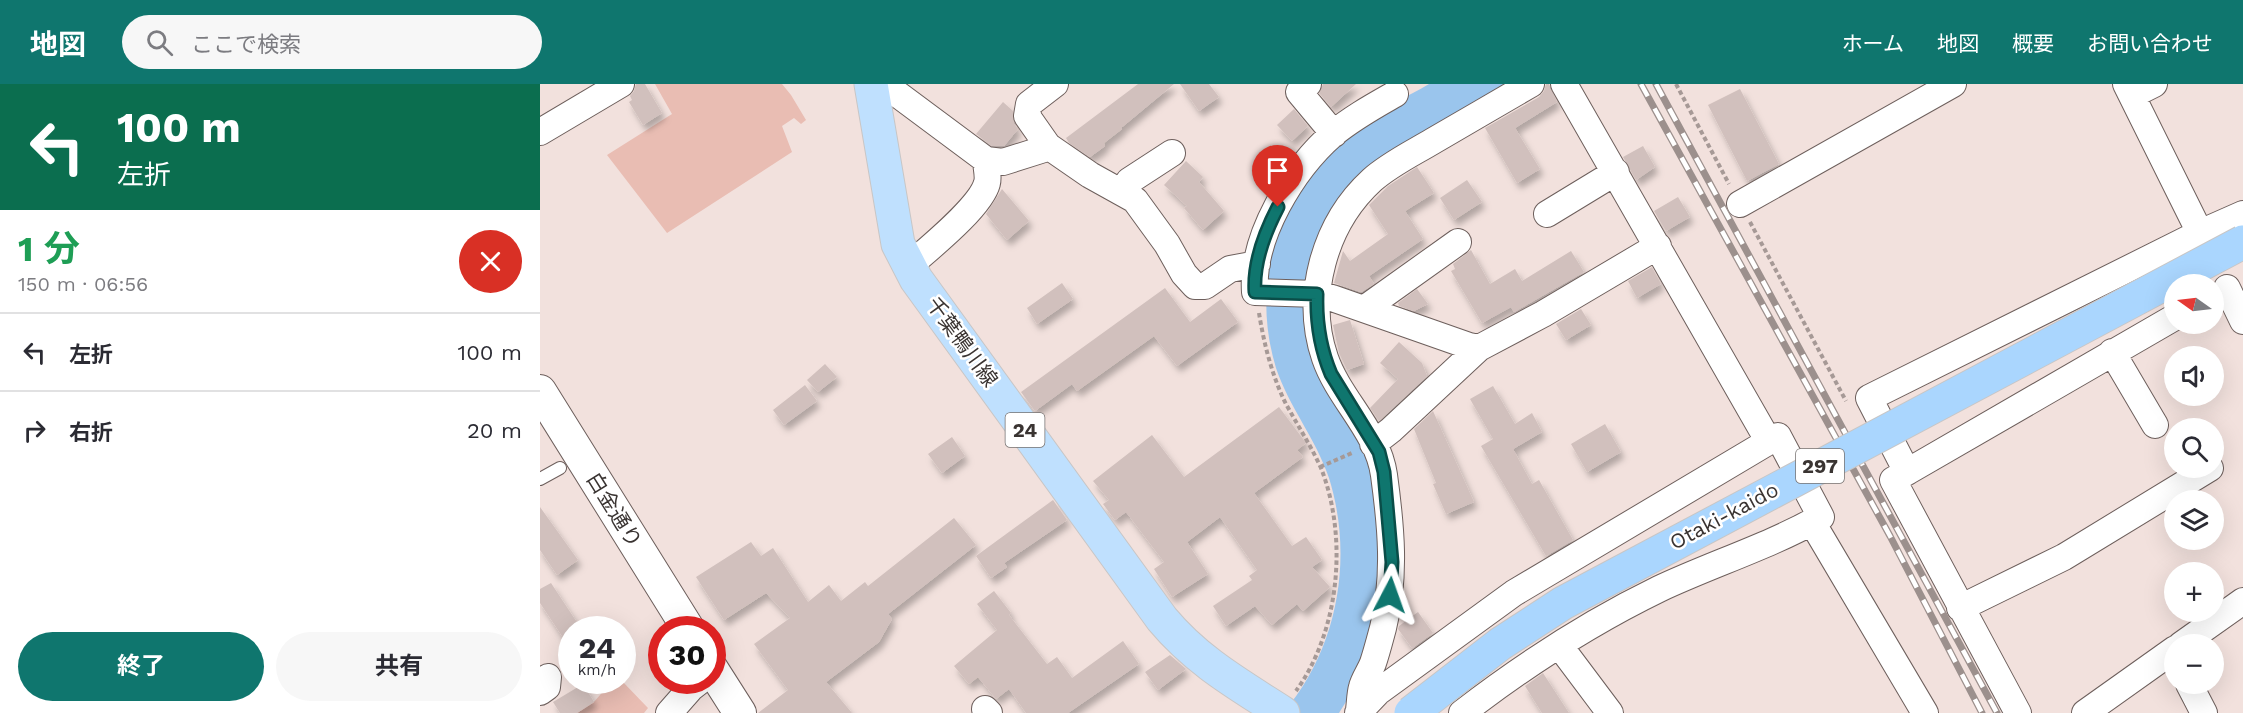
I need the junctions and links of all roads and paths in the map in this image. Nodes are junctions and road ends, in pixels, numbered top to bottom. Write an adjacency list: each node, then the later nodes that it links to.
1 (621, 84): 12 (street)
2 (871, 84): 27 (main road, 千葉鴨川線 / 24)
3 (880, 84): 16 (street)
4 (1055, 84): 14 (street)
5 (1308, 84): 13 (street)
6 (1531, 84): 30 (street)
7 (1564, 84): 17 (street)
8 (1676, 84): 19 (path)
9 (1953, 84): 19 (street)
10 (2137, 88): 22 (street)
11 (1393, 89): 13 (street)
12 (540, 132)
13 (1334, 134): 26 (street)
14 (1048, 146): 16 (street); 18 (street)
15 (1172, 153): 18 (street)
16 (986, 160): 27 (street)
17 (1616, 172): 20 (street); 25 (street)
18 (1124, 192): 26 (street)
19 (1740, 204): 37 (path)
20 (1547, 214)
21 (2243, 214): 22 (street)
22 (2200, 233): 37 (street)
23 (2243, 242): 60 (highway, Otaki-kaido / 297, bridge)
24 (1458, 243): 31 (street)
25 (1658, 246): 34 (street); 39 (street)
26 (1257, 264): 29 (street)
27 (909, 266): 57 (main road, 千葉鴨川線 / 24)
28 (2228, 288): 32 (street)
29 (1255, 292): 30 (street); 41 (path)
30 (1317, 294): 31 (street); 40 (street)
31 (1364, 309): 34 (street)
32 (2243, 321)
33 (2164, 323): 35 (street)
34 (1479, 348): 40 (street)
35 (2112, 352): 38 (street); 43 (street)
36 (540, 391): 49 (street, 白金通り)
37 (1869, 398): 43 (street)
38 (2155, 425)
39 (1769, 442): 46 (street); 56 (street)
40 (1373, 444): 41 (path); 56 (street)
41 (1320, 467): 57 (path)
42 (560, 468): 45 (lane)
43 (1907, 472): 48 (street)
44 (2194, 478): 48 (street)
45 (540, 479)
46 (1812, 522): 51 (street); 63 (street)
47 (2243, 601): 50 (street)
48 (1960, 608): 64 (street)
49 (679, 616)
50 (2199, 634)
51 (1559, 645): 61 (street); 62 (street)
52 (2164, 659): 65 (street)
53 (686, 694): 58 (street)
54 (726, 694): 59 (street)
55 (2194, 694): 66 (street)
56 (1359, 711)
57 (1282, 712)
58 (669, 713)
59 (740, 713)
60 (1411, 713)
61 (1462, 713)
62 (1610, 713)
63 (1925, 713)
64 (2018, 713)
65 (2085, 713)
66 (2204, 713)

